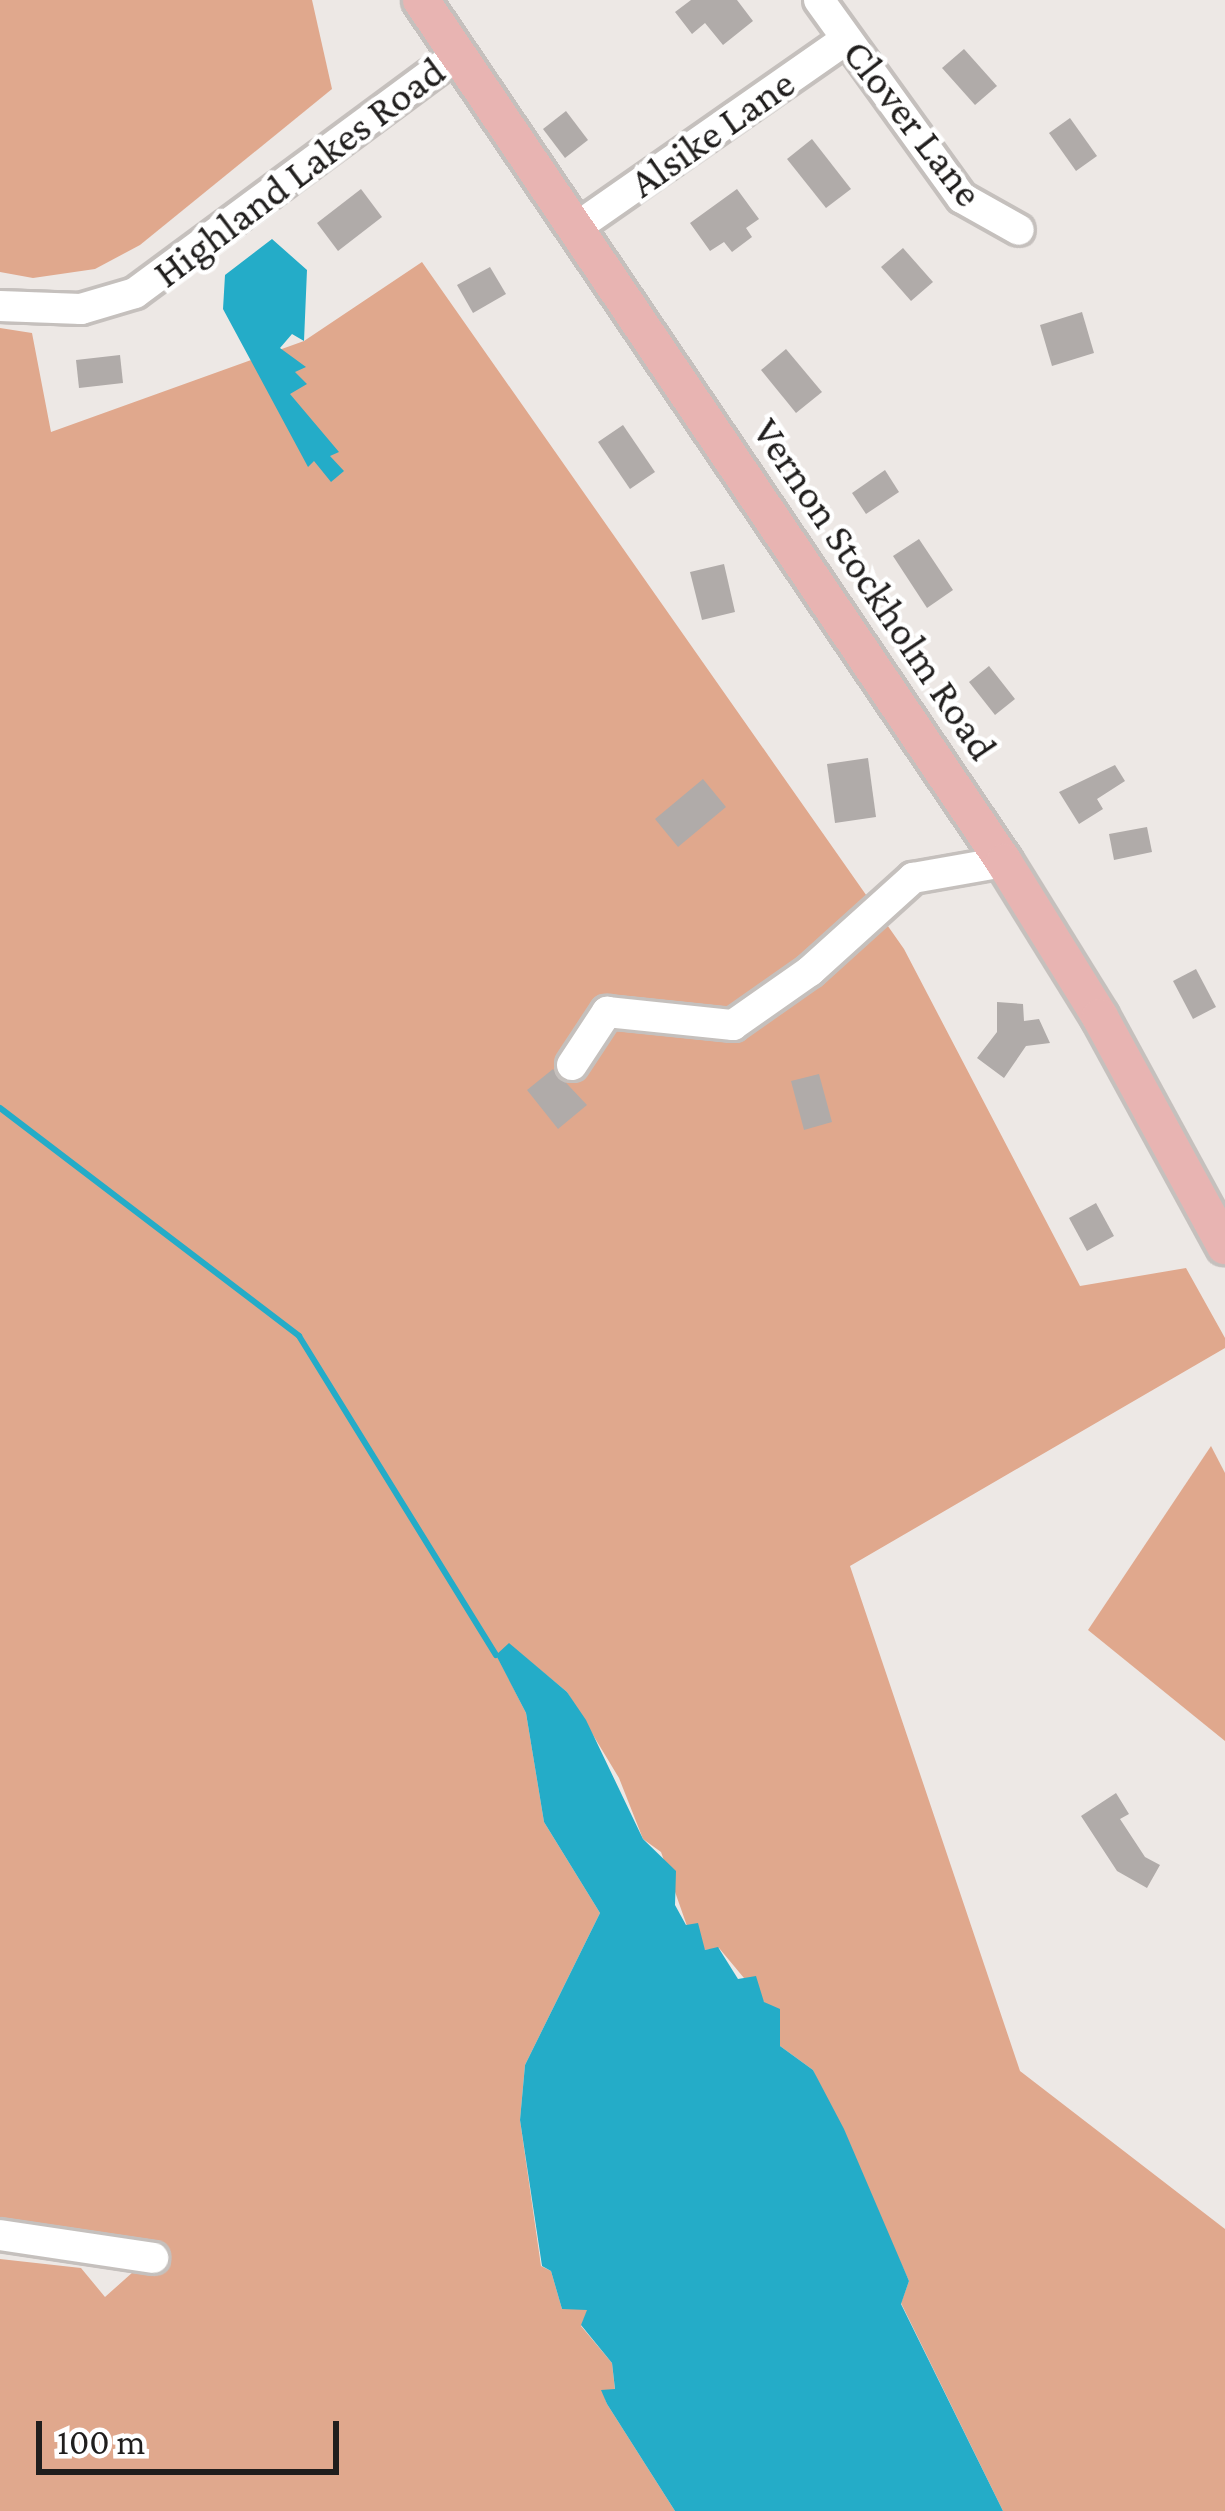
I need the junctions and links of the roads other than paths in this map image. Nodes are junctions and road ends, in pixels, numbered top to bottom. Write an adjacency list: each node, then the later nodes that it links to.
1 (421, 0): 4 (main road, Vernon Stockholm Road)
2 (819, 0): 3 (street, Clover Lane)
3 (846, 39): 5 (street, Alsike Lane); 6 (street, Clover Lane)
4 (458, 54): 5 (main road, Vernon Stockholm Road); 7 (street, Highland Lakes Road)
5 (577, 227): 8 (main road, Vernon Stockholm Road)
6 (1019, 230)
7 (0, 306)
8 (1004, 862): 9 (street); 10 (main road, Vernon Stockholm Road)
9 (572, 1065)
10 (1225, 1246)
11 (0, 2235): 12 (street)
12 (152, 2258)

